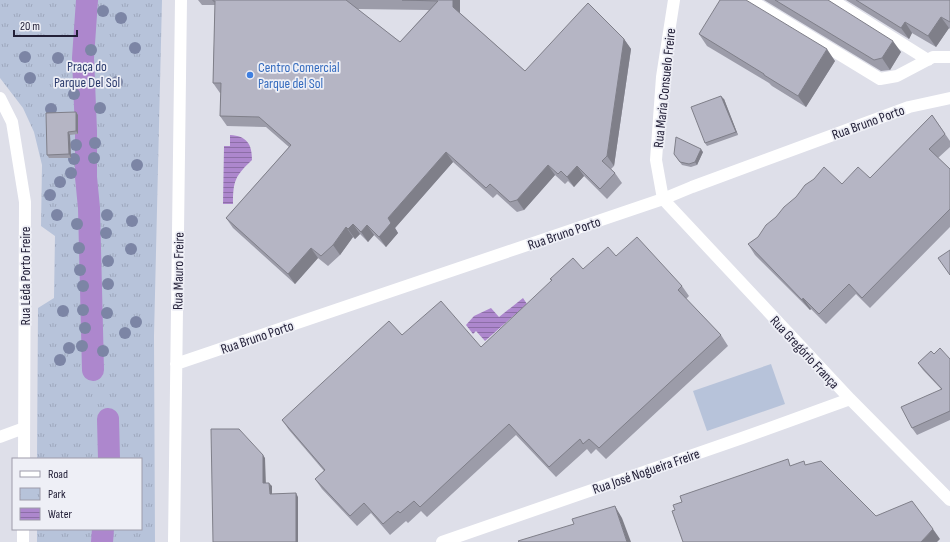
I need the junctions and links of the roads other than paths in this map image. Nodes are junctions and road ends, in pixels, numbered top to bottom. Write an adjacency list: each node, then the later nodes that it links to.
1 (181, 0): 10 (street, Rua Mauro Freire)
2 (674, 0): 9 (street, Rua Maria Consuelo Freire)
3 (750, 0): 6 (street)
4 (832, 0): 6 (street)
5 (950, 57): 6 (street)
6 (928, 60)
7 (0, 98): 12 (street, Rua Lêda Porto Freire)
8 (950, 98): 9 (street, Rua Bruno Porto)
9 (663, 199): 10 (street, Rua Bruno Porto); 11 (street, Rua Gregório França)
10 (176, 364): 18 (street, Rua Mauro Freire)
11 (850, 400): 15 (street, Rua Gregório França); 19 (street, Rua José Nogueira Freire)
12 (24, 428): 13 (street); 14 (street, Rua Lêda Porto Freire)
13 (0, 437)
14 (24, 458)
15 (950, 500)
16 (23, 530): 17 (street)
17 (23, 542)
18 (174, 542)
19 (442, 542)

